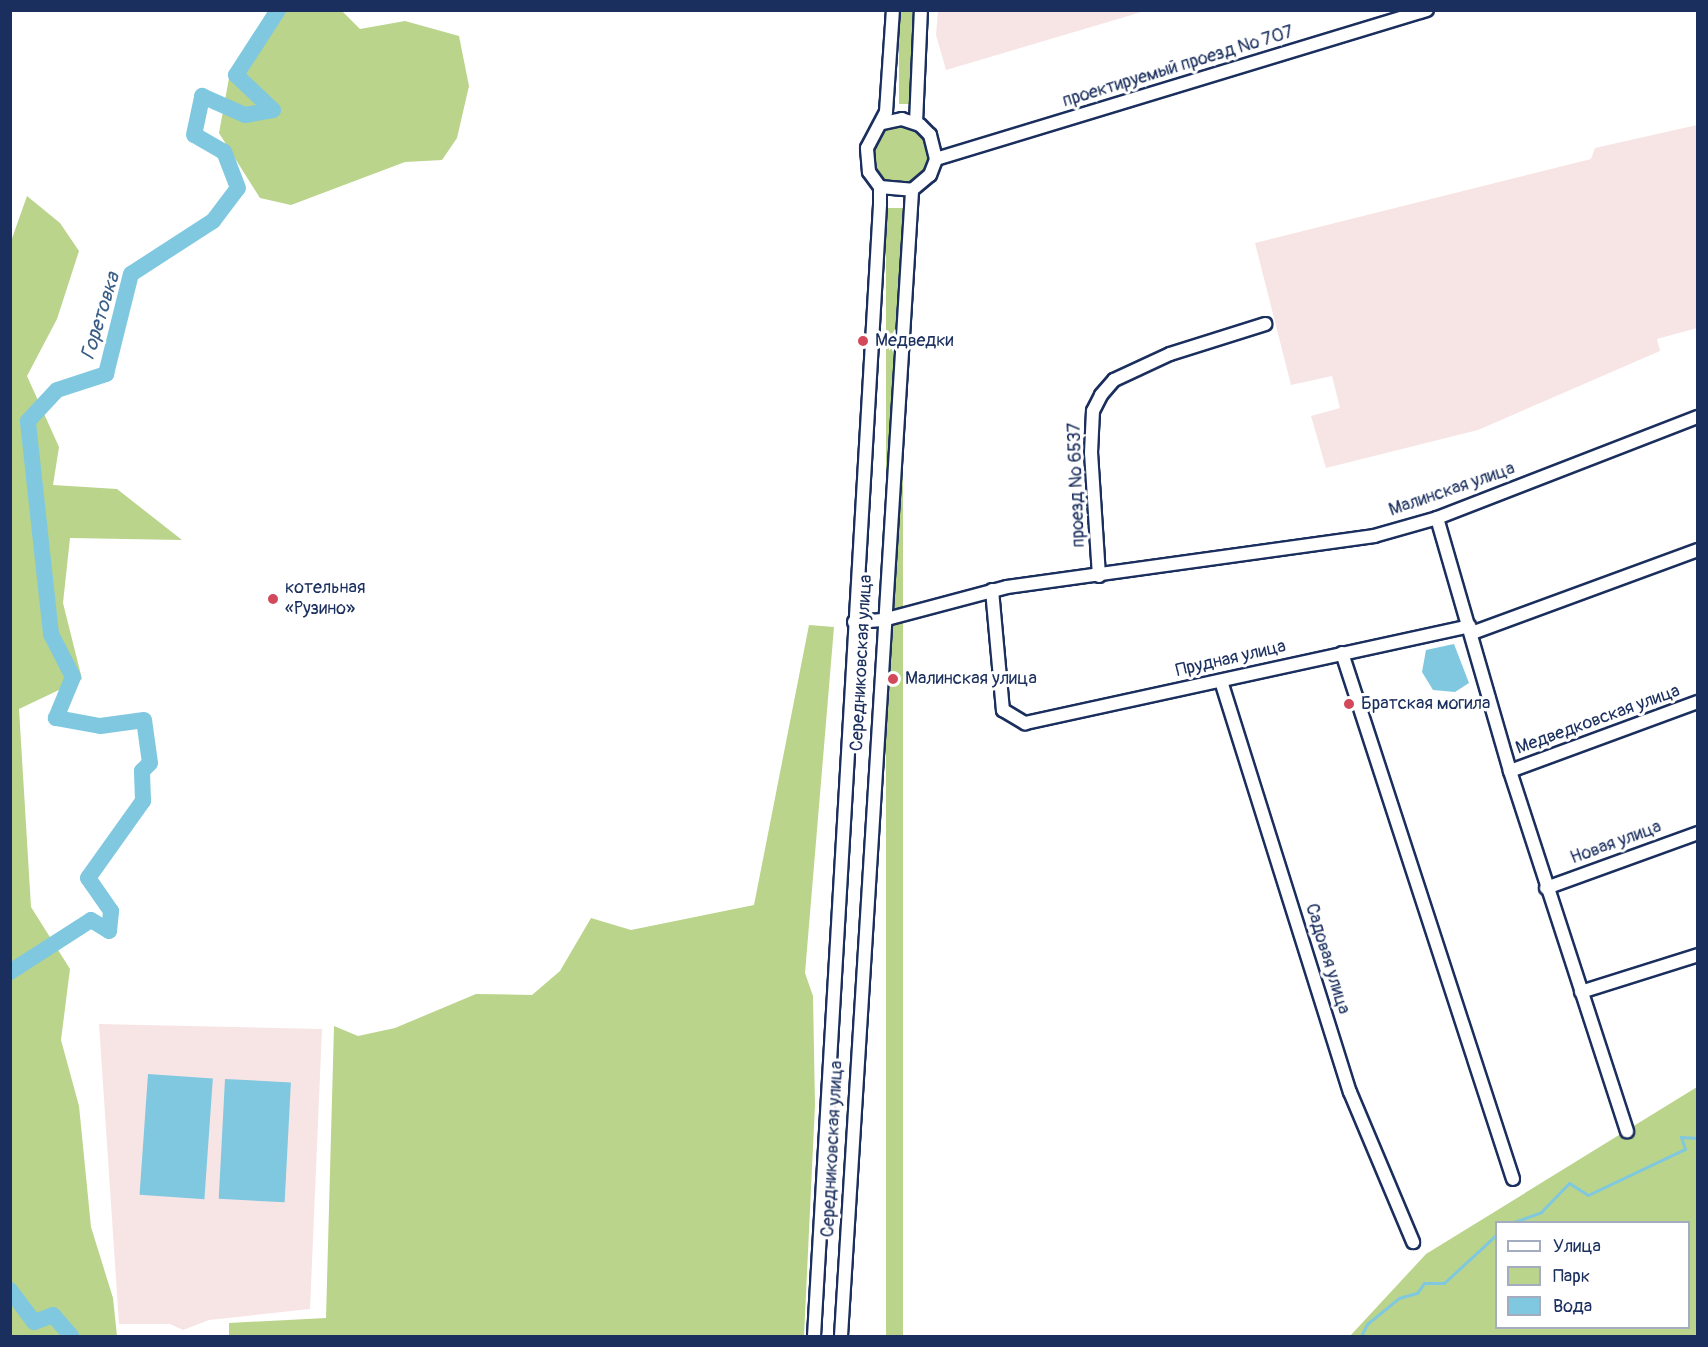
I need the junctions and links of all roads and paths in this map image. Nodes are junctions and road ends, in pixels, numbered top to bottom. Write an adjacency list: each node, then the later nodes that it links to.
1 (893, 10): 4 (street, Середниковская улица)
2 (921, 10): 5 (street)
3 (1427, 10): 6 (street, проектируемый проезд № 707)
4 (883, 123): 5 (street); 7 (street, Середниковская улица)
5 (916, 123): 6 (street)
6 (936, 159): 8 (street)
7 (880, 187): 8 (street); 16 (street, Середниковская улица)
8 (912, 190): 15 (street, Середниковская улица)
9 (1265, 324): 13 (street, проезд № 6537)
10 (1698, 417): 11 (street, Малинская улица)
11 (1437, 518): 13 (street, Малинская улица); 17 (street)
12 (1698, 550): 17 (street, Прудная улица)
13 (1099, 576): 14 (street, Малинская улица)
14 (992, 590): 15 (street, Малинская улица); 19 (street, Прудная улица)
15 (883, 620): 16 (street, Малинская улица); 32 (street, Середниковская улица)
16 (854, 622): 29 (street, Середниковская улица)
17 (1471, 629): 18 (street, Прудная улица); 21 (street)
18 (1342, 653): 19 (street, Прудная улица); 27 (street)
19 (1221, 681): 28 (street, Садовая улица)
20 (1698, 702): 21 (street, Медведковская улица)
21 (1510, 771): 23 (street)
22 (1698, 833): 23 (street, Новая улица)
23 (1546, 888): 25 (street)
24 (1698, 956): 25 (street)
25 (1581, 992): 26 (street)
26 (1627, 1132)
27 (1513, 1179)
28 (1413, 1242)
29 (815, 1316): 30 (street); 31 (street, Середниковская улица)
30 (808, 1336)
31 (814, 1336)
32 (841, 1336)

